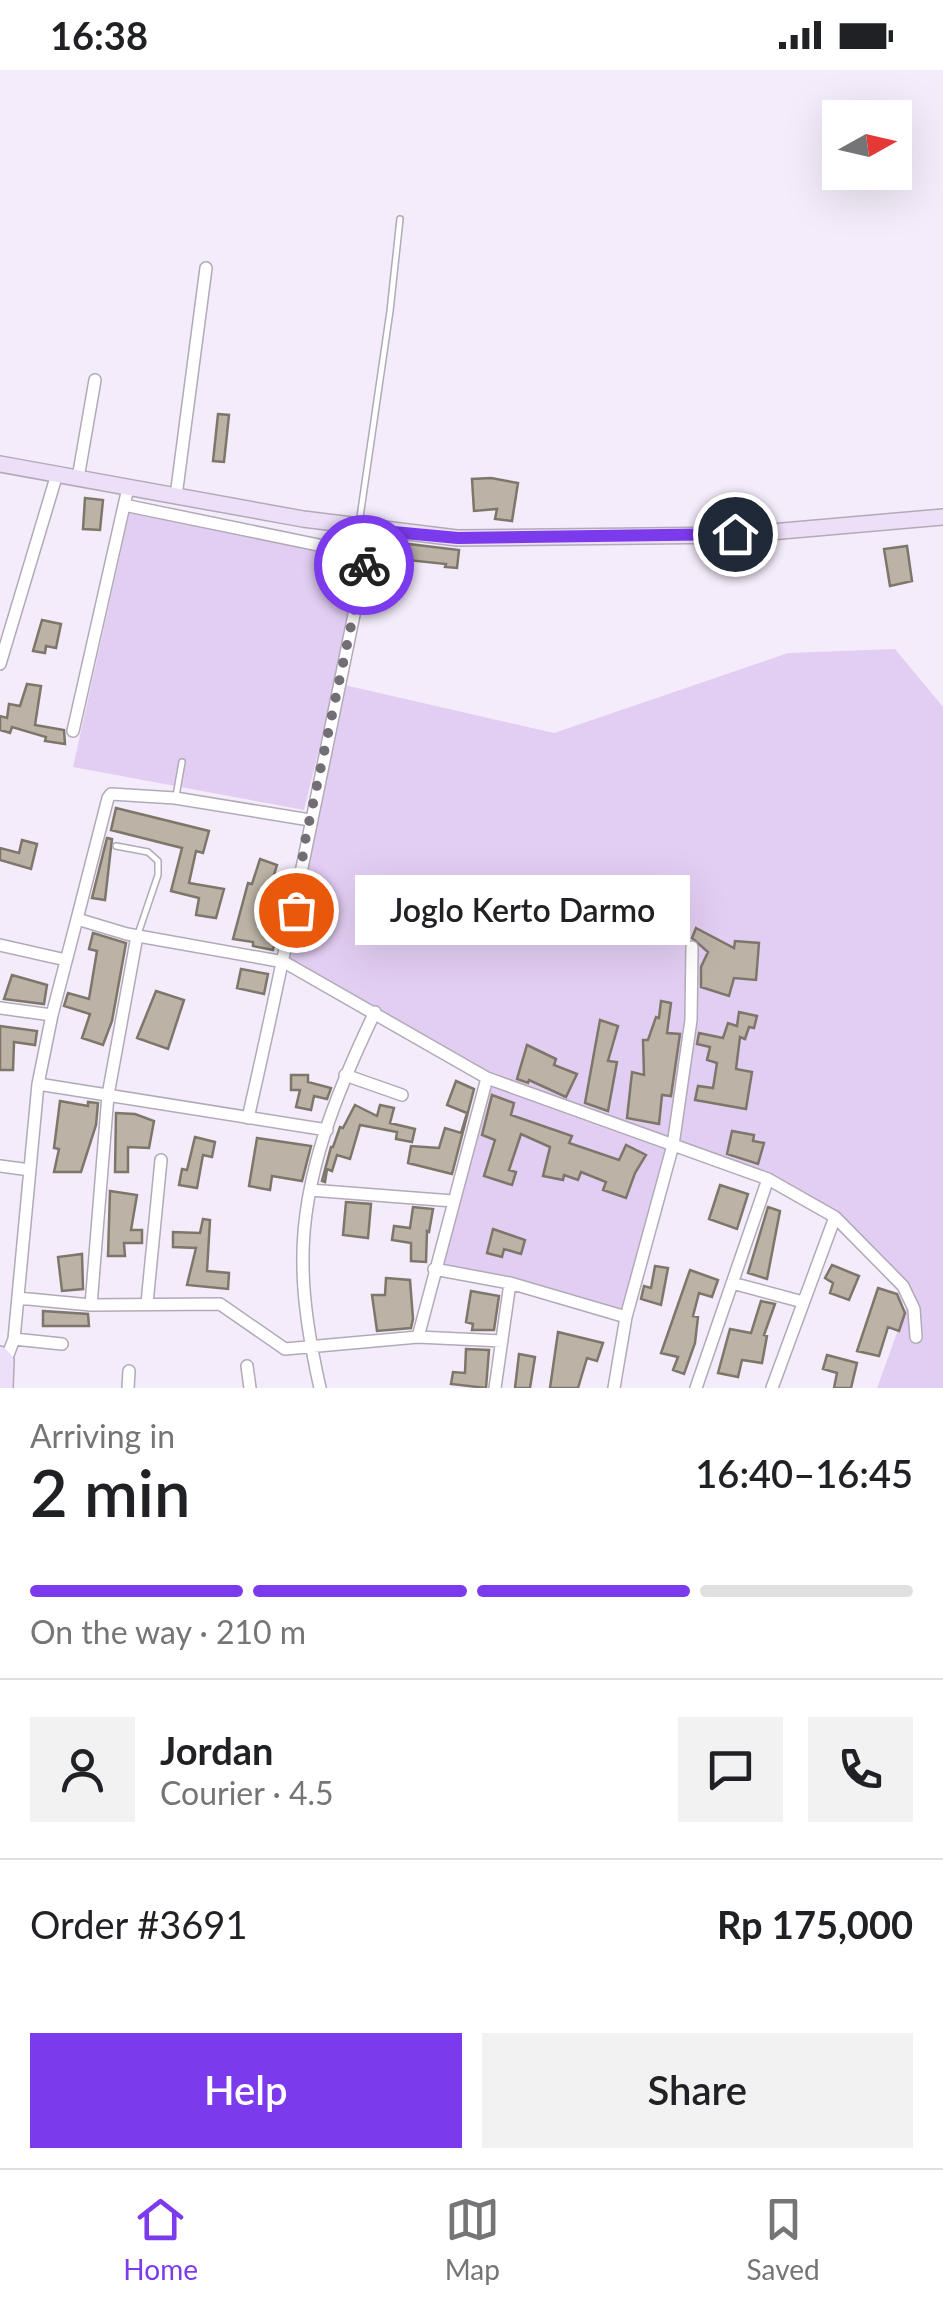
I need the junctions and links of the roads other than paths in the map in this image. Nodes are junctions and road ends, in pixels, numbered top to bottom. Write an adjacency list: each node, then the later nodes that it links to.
1 (400, 219): 11 (lane)
2 (206, 268): 8 (street)
3 (95, 380): 6 (street)
4 (0, 464): 5 (main road)
5 (57, 474): 6 (main road); 13 (street)
6 (78, 478): 7 (main road)
7 (128, 488): 8 (main road); 9 (street)
8 (176, 496): 11 (main road)
9 (124, 505): 12 (street); 14 (street)
10 (943, 517): 11 (main road)
11 (365, 528): 12 (street)
12 (366, 555): 17 (street)
13 (0, 664)
14 (73, 730)
15 (182, 762): 16 (lane)
16 (175, 798): 17 (street); 19 (street)
17 (310, 820): 24 (street)
18 (116, 846): 20 (lane)
19 (77, 920): 20 (street); 23 (street)
20 (137, 936): 24 (street); 31 (street)
21 (0, 946): 23 (street)
22 (692, 947): 35 (street)
23 (66, 960): 27 (street)
24 (284, 962): 26 (street); 33 (street)
25 (0, 1008): 27 (street)
26 (374, 1012): 28 (street); 29 (street)
27 (52, 1015): 30 (street)
28 (344, 1074): 32 (street); 34 (street)
29 (488, 1078): 35 (street); 41 (street)
30 (38, 1084): 31 (street); 38 (street)
31 (108, 1095): 33 (street); 49 (street)
32 (402, 1095)
33 (248, 1118): 34 (street)
34 (327, 1130): 40 (street)
35 (673, 1146): 39 (street); 50 (street)
36 (161, 1160): 48 (street)
37 (0, 1166): 38 (street)
38 (30, 1170): 46 (street)
39 (768, 1180): 42 (street); 45 (street)
40 (310, 1190): 41 (street); 56 (street)
41 (453, 1202): 43 (street)
42 (834, 1217): 47 (street); 51 (street)
43 (434, 1269): 44 (street); 52 (street)
44 (510, 1283): 50 (street); 54 (street)
45 (732, 1283): 47 (street); 66 (street)
46 (18, 1298): 49 (street); 53 (street)
47 (804, 1302): 67 (street)
48 (146, 1303): 49 (street); 56 (street)
49 (91, 1305)
50 (626, 1317): 65 (street)
51 (916, 1336)
52 (418, 1337): 54 (street); 56 (street)
53 (14, 1339): 55 (street); 57 (street)
54 (502, 1342): 64 (street)
55 (62, 1344)
56 (312, 1349): 63 (street)
57 (3, 1357): 60 (main road)
58 (248, 1366): 62 (street)
59 (129, 1372): 61 (street)
60 (5, 1388)
61 (128, 1388)
62 (250, 1388)
63 (320, 1388)
64 (495, 1388)
65 (614, 1388)
66 (696, 1388)
67 (772, 1388)

